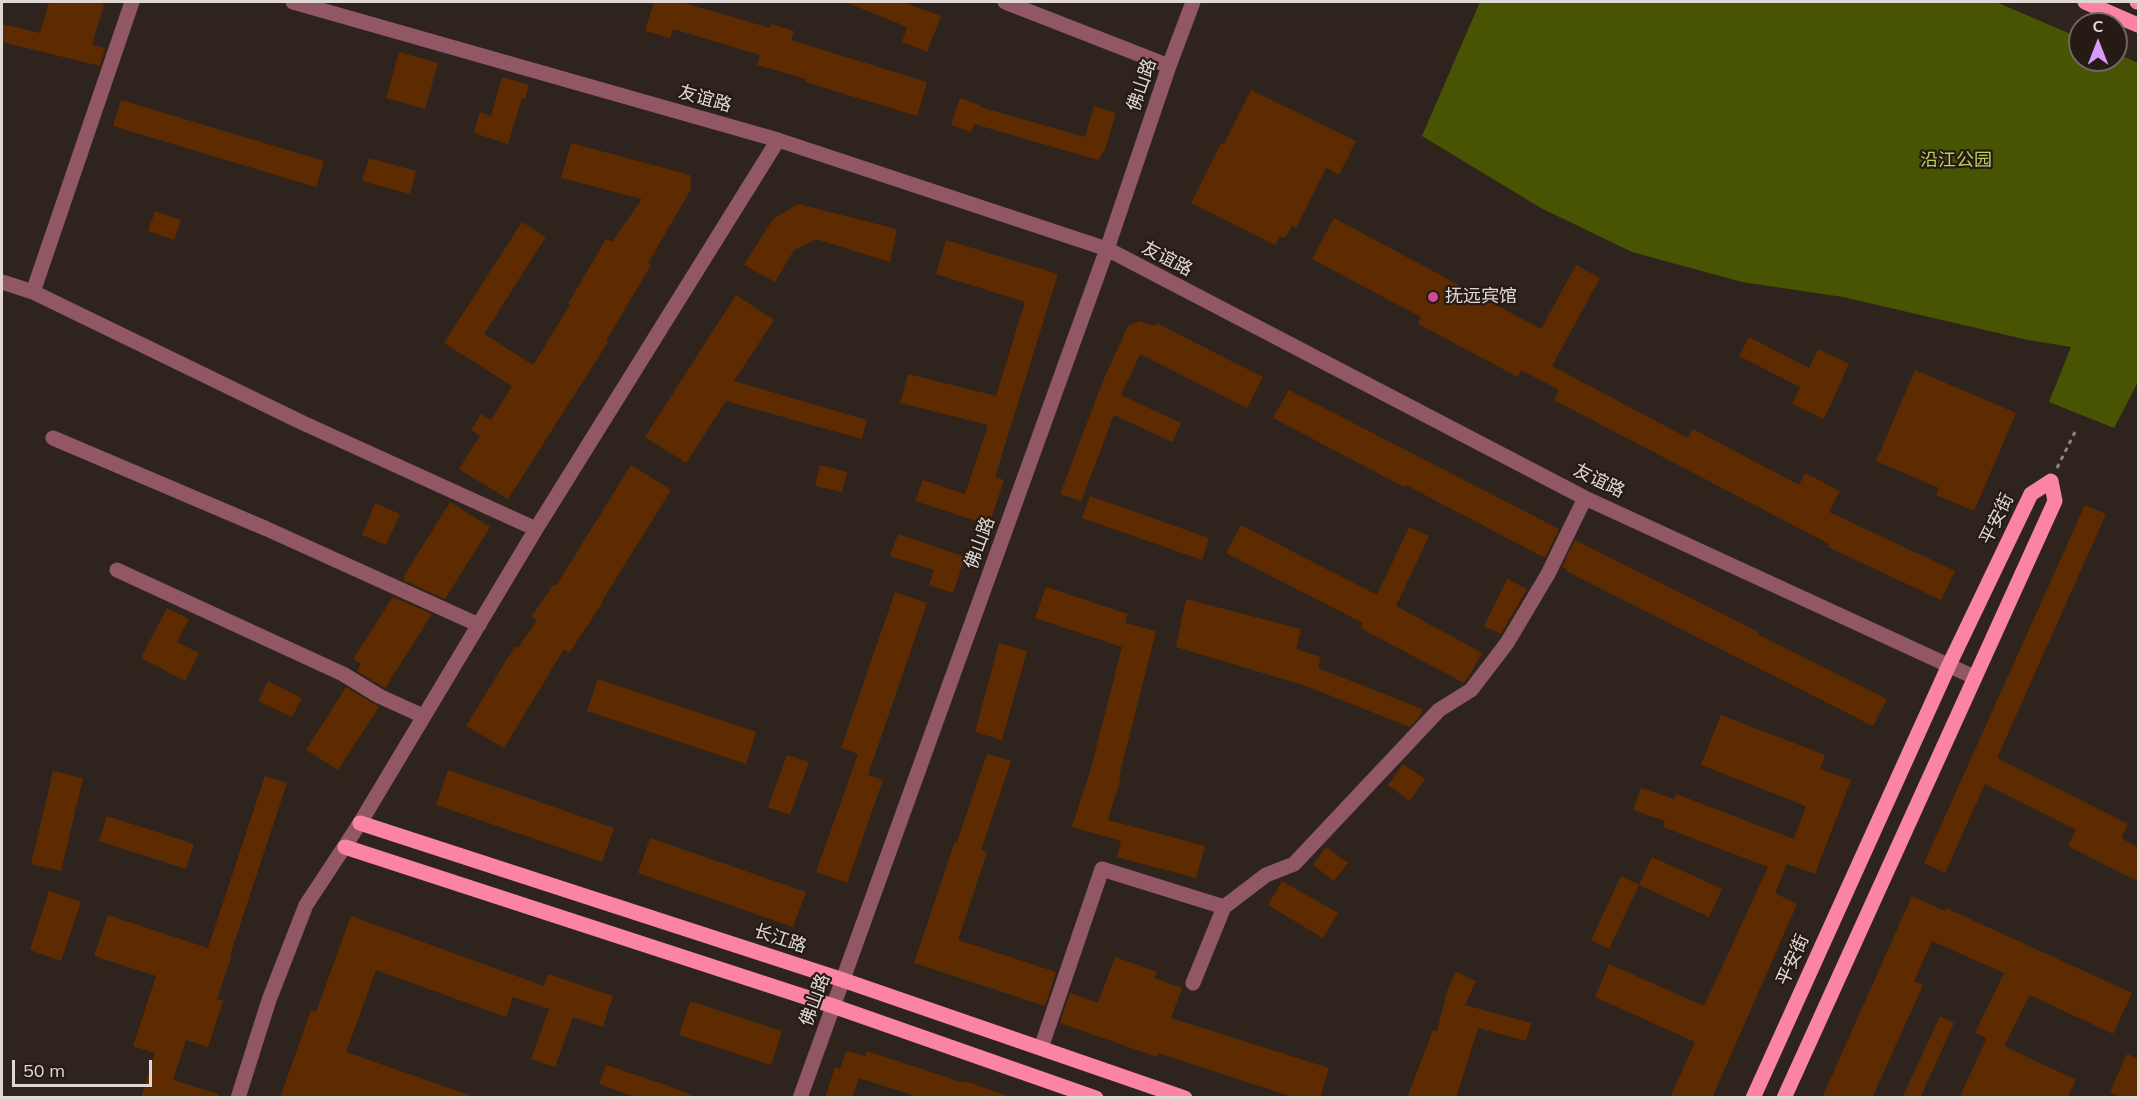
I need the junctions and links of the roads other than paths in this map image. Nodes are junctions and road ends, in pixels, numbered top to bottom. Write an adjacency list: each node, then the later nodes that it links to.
1 (132, 2): 11 (street)
2 (293, 2): 8 (street, 友谊路)
3 (1005, 2): 7 (street)
4 (1193, 2): 7 (street, 佛山路)
5 (2085, 2): 6 (main road)
6 (2139, 25)
7 (1169, 66): 9 (street, 佛山路)
8 (777, 140): 9 (street, 友谊路); 14 (street)
9 (1107, 249): 13 (street, 友谊路); 23 (street, 佛山路)
10 (2, 282): 11 (street)
11 (33, 292): 14 (street)
12 (53, 438): 16 (street)
13 (1586, 498): 17 (street, 友谊路); 22 (street)
14 (536, 529): 16 (street)
15 (117, 570): 19 (street)
16 (479, 625): 19 (street)
17 (1949, 665): 18 (street, 友谊路); 18 (main road, 平安街); 31 (main road, 平安街)
18 (1974, 677): 32 (main road)
19 (423, 716): 20 (street)
20 (360, 823): 21 (street); 23 (main road, 长江路)
21 (345, 847): 25 (main road); 27 (street)
22 (1224, 907): 24 (street); 26 (street)
23 (843, 980): 25 (street, 佛山路); 26 (main road, 长江路)
24 (1193, 983)
25 (833, 1006): 28 (street, 佛山路); 29 (main road)
26 (1041, 1048): 30 (main road, 长江路)
27 (238, 1098)
28 (801, 1098)
29 (1096, 1098)
30 (1185, 1098)
31 (1753, 1098)
32 (1784, 1098)

